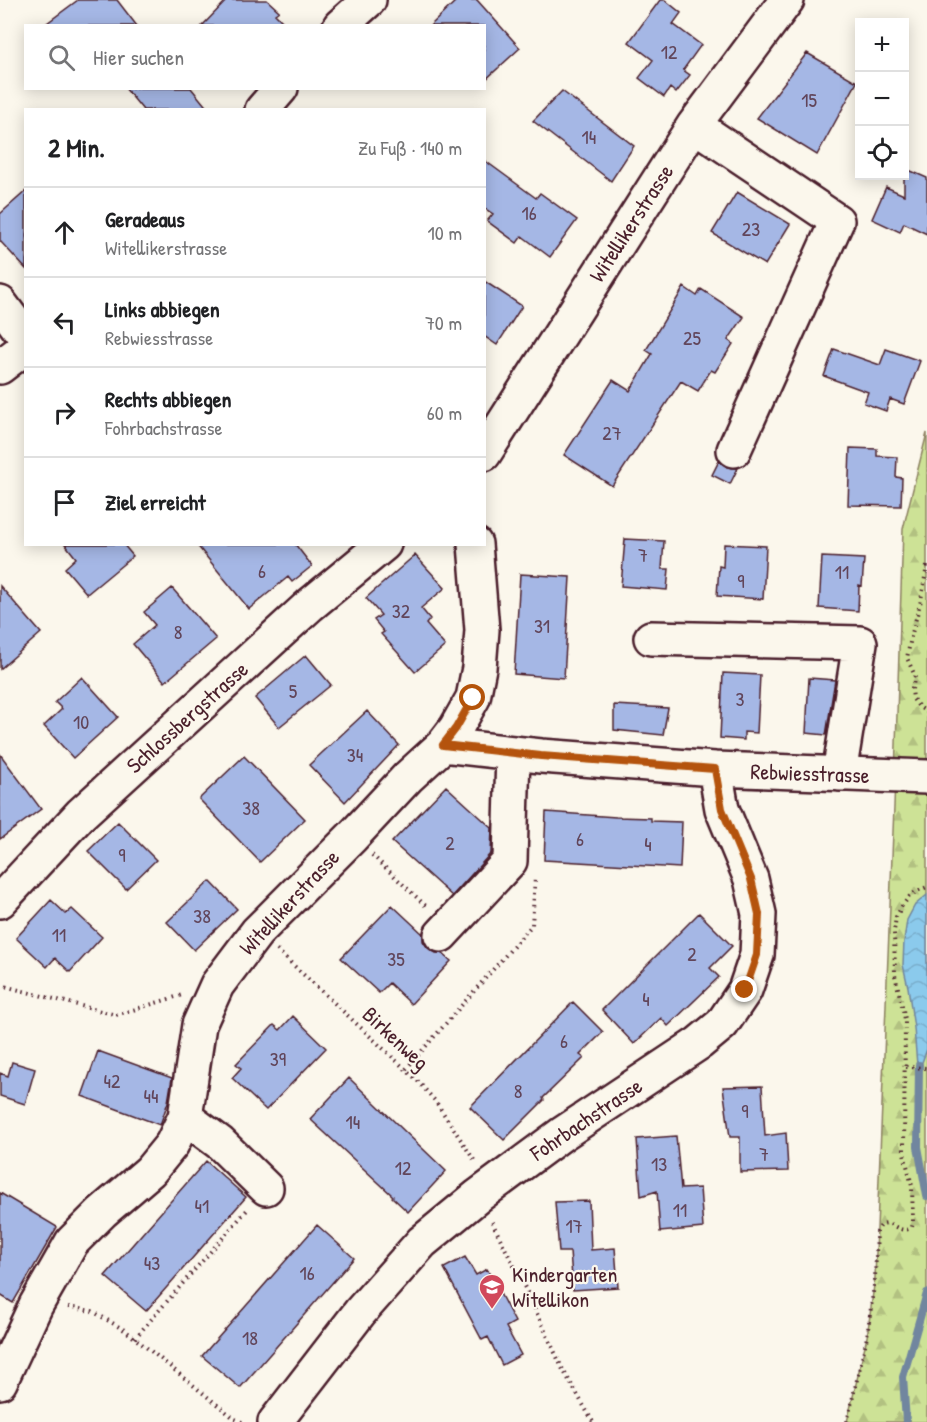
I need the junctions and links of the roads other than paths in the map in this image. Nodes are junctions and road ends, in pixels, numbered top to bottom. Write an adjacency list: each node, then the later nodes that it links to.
1 (369, 0): 3 (street)
2 (787, 0): 6 (street, Witellikerstrasse)
3 (342, 24)
4 (279, 90): 5 (street)
5 (264, 108)
6 (694, 125): 11 (street); 12 (street, Witellikerstrasse)
7 (0, 303): 8 (street)
8 (24, 335)
9 (24, 349): 10 (street)
10 (0, 367)
11 (734, 450)
12 (486, 451)
13 (382, 546): 21 (street, Schlossbergstrasse)
14 (475, 546): 16 (street, Witellikerstrasse)
15 (651, 638): 19 (street)
16 (443, 745): 17 (street, Rebwiesstrasse); 23 (street, Witellikerstrasse)
17 (513, 753): 18 (street, Rebwiesstrasse); 22 (street)
18 (715, 769): 19 (street, Rebwiesstrasse); 26 (street, Fohrbachstrasse)
19 (839, 774): 20 (street, Rebwiesstrasse)
20 (927, 777)
21 (0, 901)
22 (441, 935)
23 (184, 1117): 24 (street); 25 (street, Witellikerstrasse)
24 (266, 1188)
25 (0, 1382)
26 (275, 1422)

